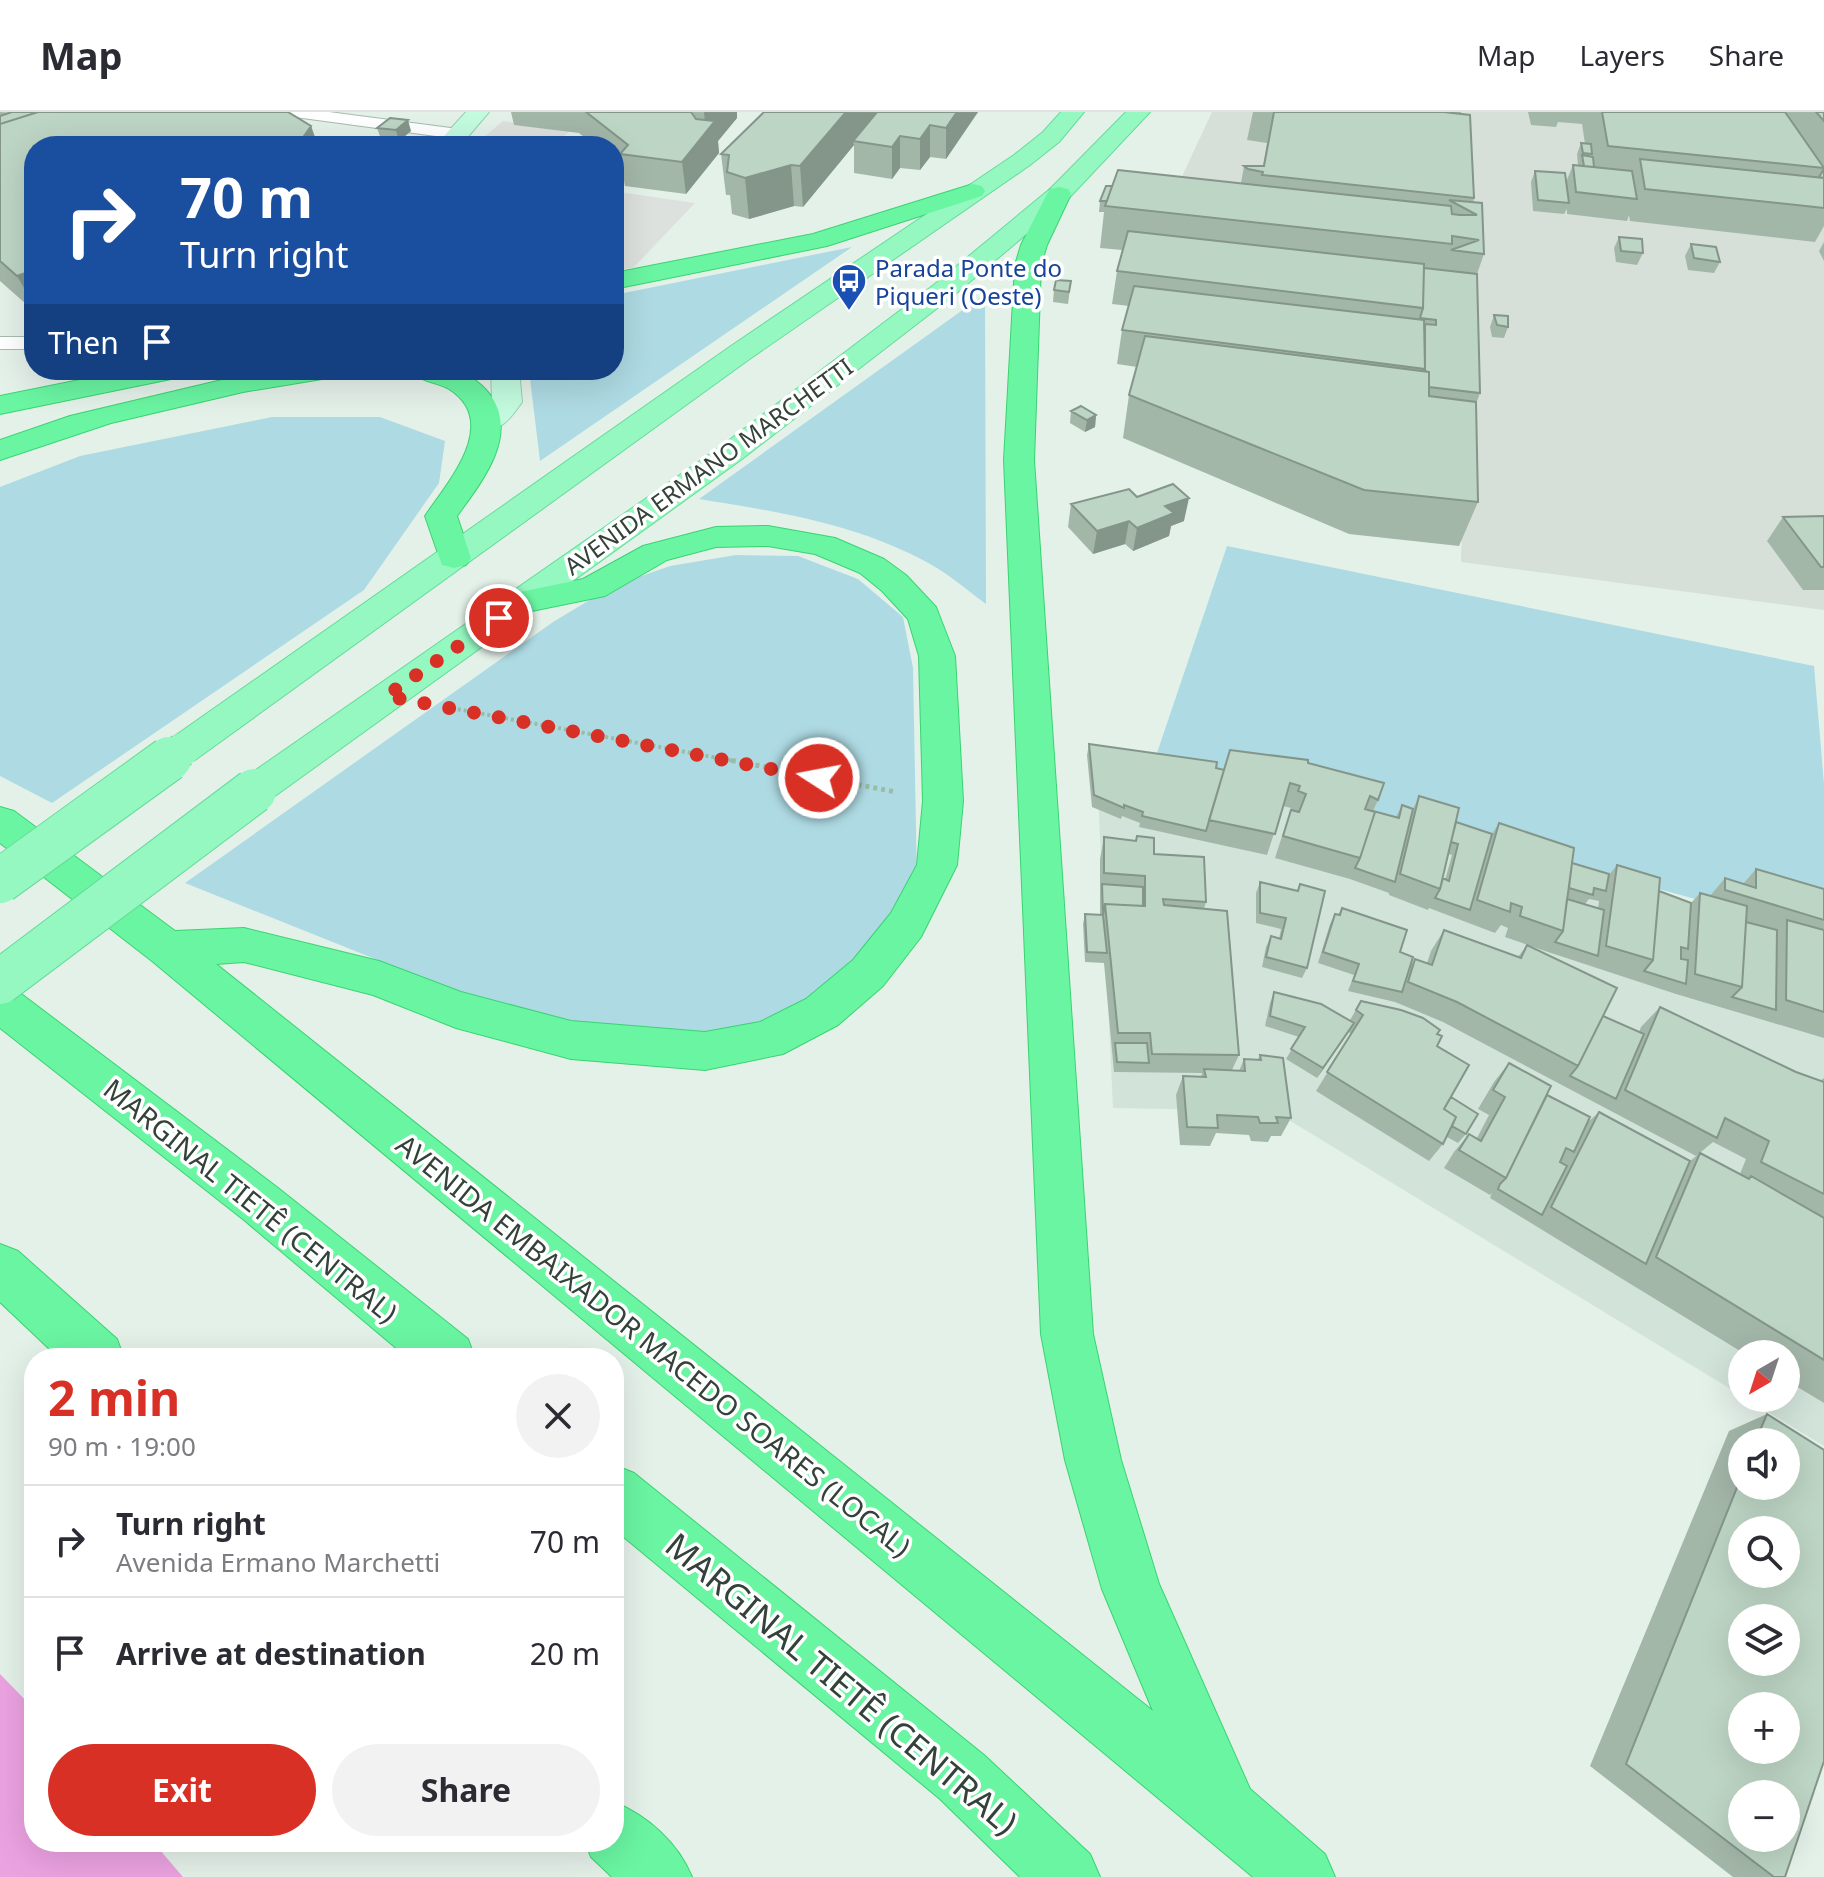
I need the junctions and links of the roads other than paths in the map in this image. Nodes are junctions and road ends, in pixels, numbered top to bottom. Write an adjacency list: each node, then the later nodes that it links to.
1 (295, 112): 5 (lane)
2 (478, 112): 6 (street)
3 (1073, 112): 7 (main road)
4 (1139, 112): 8 (main road, AVENIDA ERMANO MARCHETTI)
5 (430, 136)
6 (457, 136)
7 (973, 191): 9 (highway); 19 (main road)
8 (1059, 194): 20 (main road, AVENIDA ERMANO MARCHETTI); 30 (highway)
9 (624, 279)
10 (0, 343): 11 (lane)
11 (24, 343)
12 (122, 380): 16 (highway)
13 (264, 380): 18 (highway)
14 (454, 380): 17 (highway)
15 (506, 380): 17 (street)
16 (0, 405)
17 (489, 422): 19 (highway)
18 (0, 451)
19 (454, 558): 22 (main road, bridge)
20 (522, 602): 23 (highway); 24 (main road, AVENIDA ERMANO MARCHETTI, bridge)
21 (0, 822): 23 (highway, AVENIDA EMBAIXADOR MACEDO SOARES (LOCAL))
22 (0, 881)
23 (167, 949): 30 (highway, AVENIDA EMBAIXADOR MACEDO SOARES (LOCAL))
24 (0, 982)
25 (0, 1003): 28 (highway, MARGINAL TIETÊ (CENTRAL))
26 (0, 1268): 27 (highway)
27 (87, 1348)
28 (437, 1348)
29 (624, 1501): 33 (highway, MARGINAL TIETÊ (CENTRAL))
30 (1228, 1812): 34 (highway, AVENIDA EMBAIXADOR MACEDO SOARES (LOCAL))
31 (624, 1844): 32 (highway)
32 (659, 1877)
33 (1067, 1877)
34 (1302, 1877)

